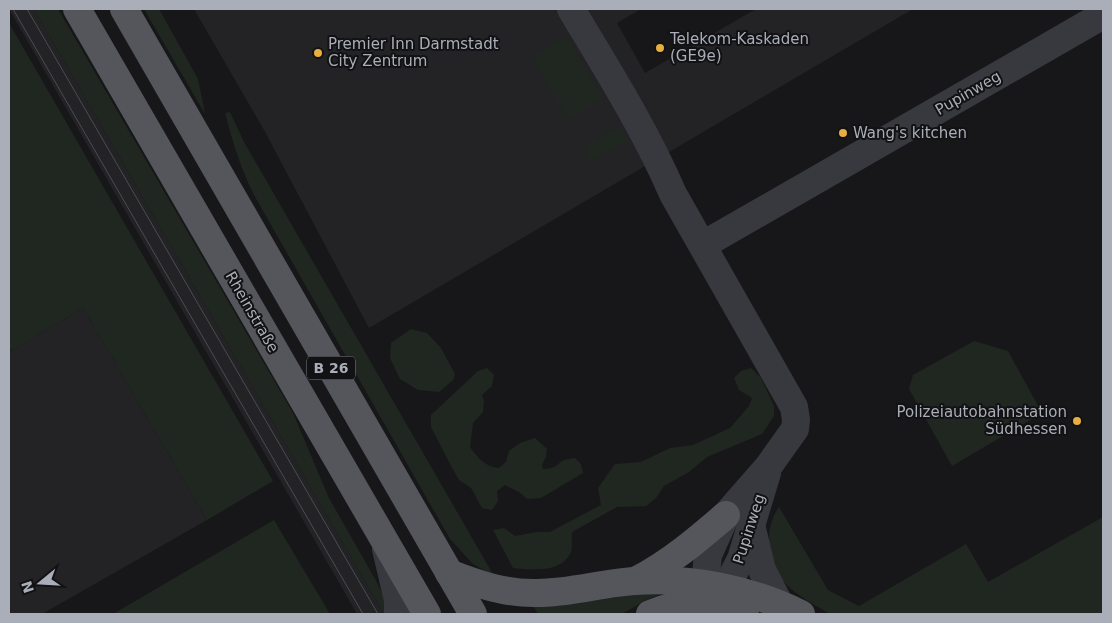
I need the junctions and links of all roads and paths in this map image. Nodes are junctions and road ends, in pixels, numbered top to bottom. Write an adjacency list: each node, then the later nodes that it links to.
1 (77, 9): 9 (main road, Rheinstraße / B 26)
2 (124, 9): 10 (main road, B 26)
3 (571, 9): 5 (street, Pupinweg)
4 (1103, 15): 5 (street, Pupinweg)
5 (703, 245): 6 (street, Pupinweg)
6 (768, 468): 7 (street, Pupinweg); 8 (street, Pupinweg)
7 (726, 515): 11 (main road); 12 (street, Pupinweg)
8 (751, 525): 12 (street, Pupinweg); 13 (street)
9 (384, 542): 14 (street); 15 (main road, Rheinstraße / B 26)
10 (449, 573): 11 (main road); 16 (main road, B 26)
11 (636, 581): 12 (main road)
12 (713, 592): 13 (main road); 17 (main road); 18 (main road)
13 (790, 609)
14 (398, 614)
15 (427, 614)
16 (473, 614)
17 (650, 614)
18 (745, 614)

